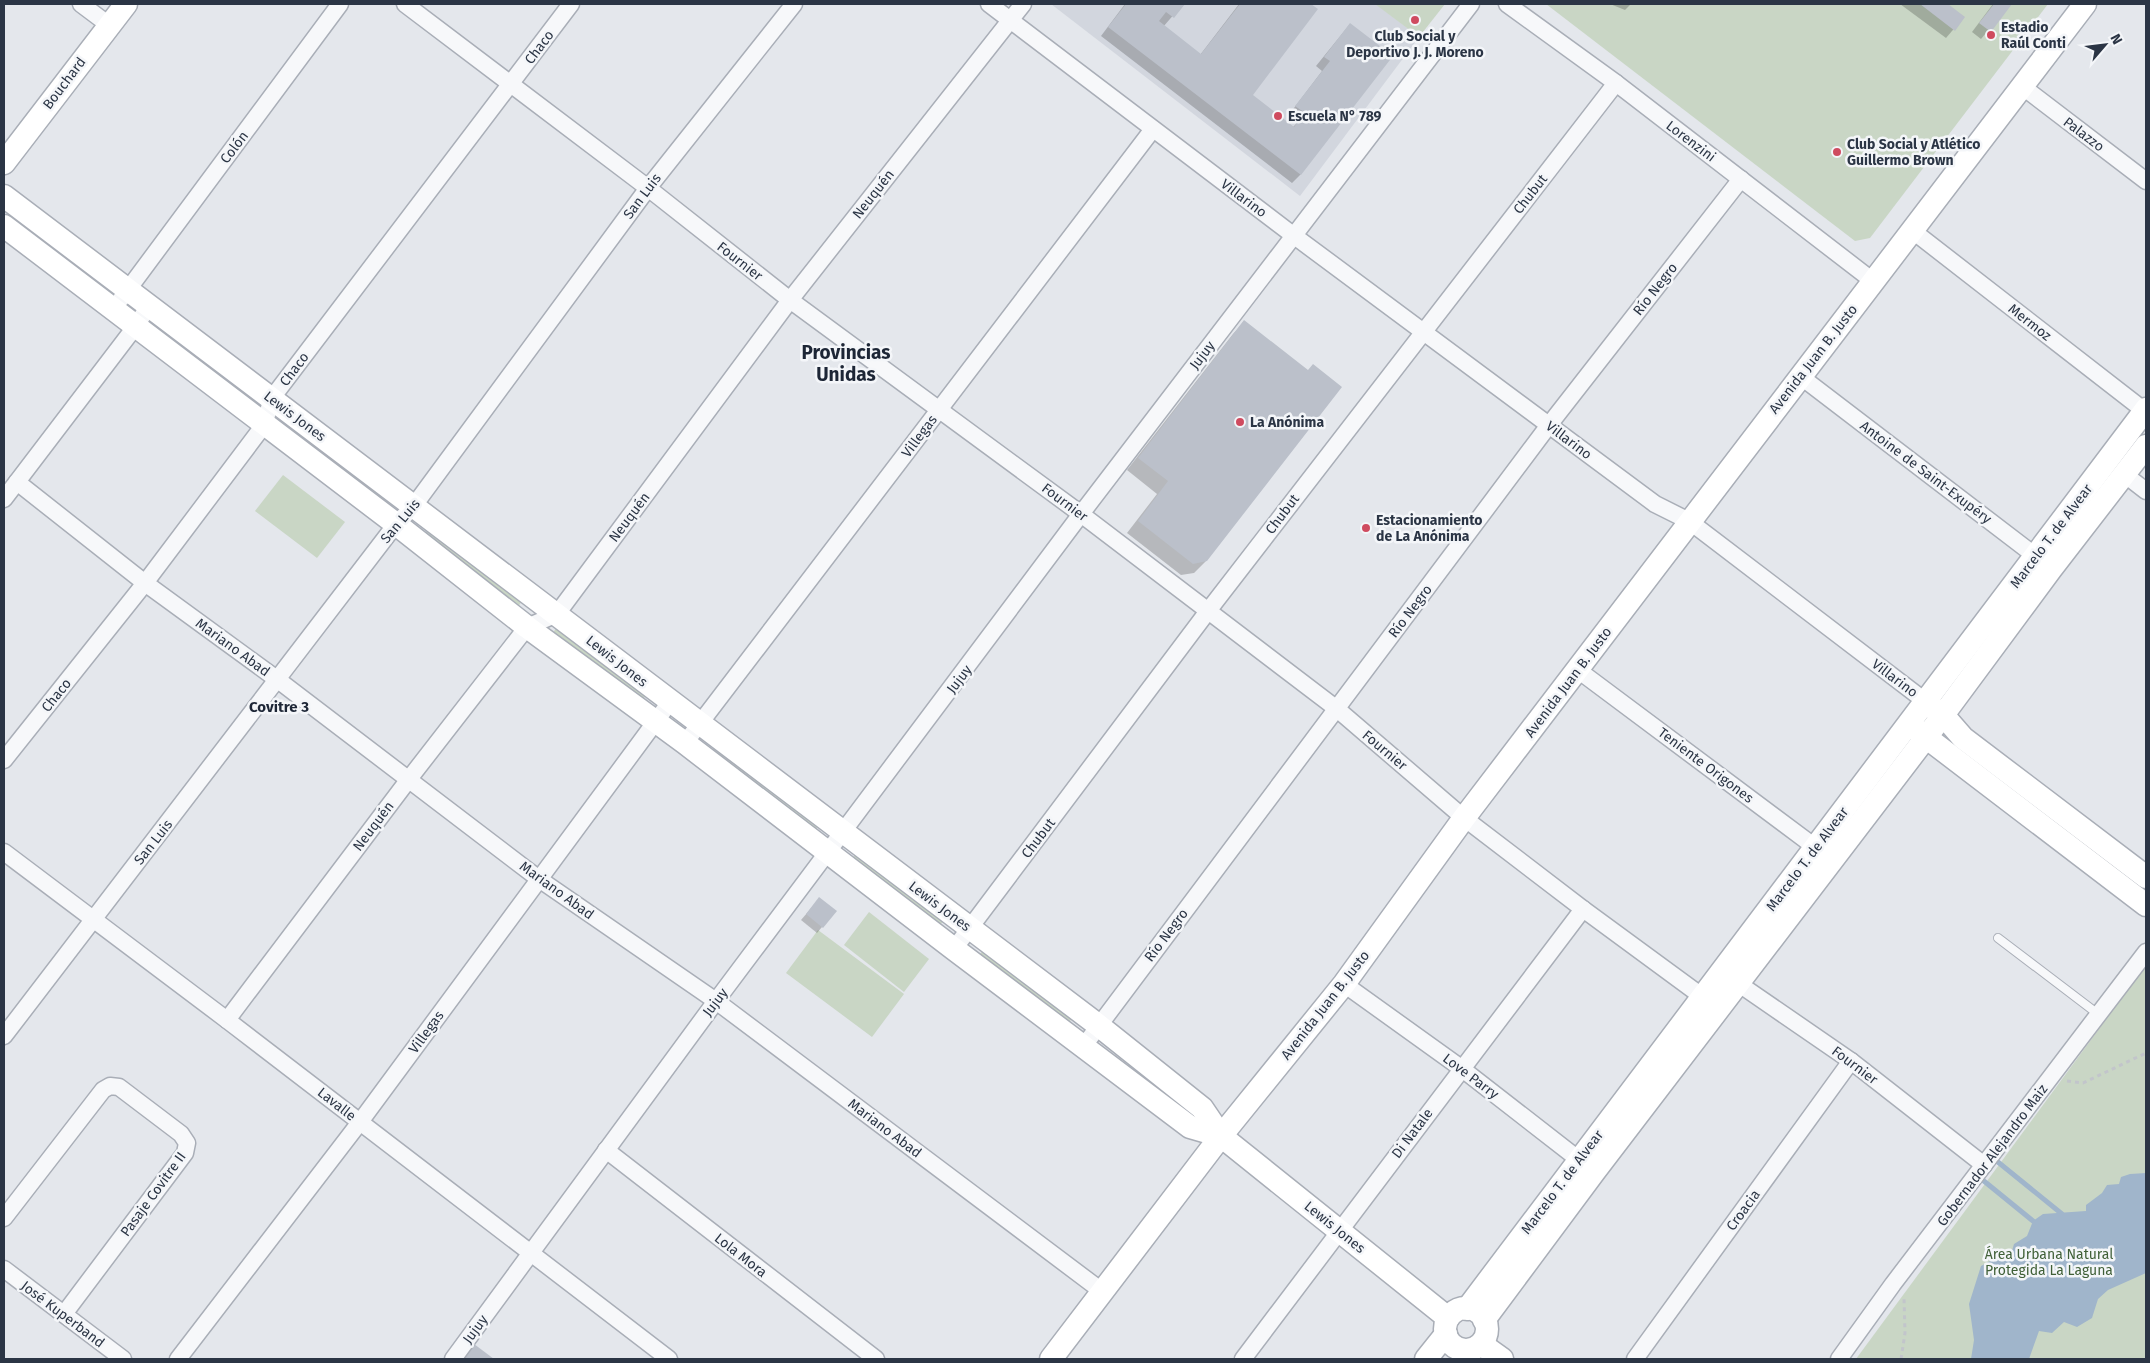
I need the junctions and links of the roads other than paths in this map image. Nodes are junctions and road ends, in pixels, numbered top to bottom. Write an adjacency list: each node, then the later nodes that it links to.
1 (81, 4): 13 (street)
2 (126, 4): 13 (main road, Bouchard)
3 (340, 4): 27 (street, Colón)
4 (405, 4): 15 (street, Fournier)
5 (571, 4): 15 (street, Chaco)
6 (794, 4): 21 (street, San Luis)
7 (989, 4): 12 (street, Villarino)
8 (1023, 4): 12 (street, Neuquén)
9 (1472, 4): 25 (street, Jujuy)
10 (1507, 4): 14 (street, Lorenzini)
11 (2085, 4): 16 (main road, Avenida Juan B. Justo)
12 (1010, 20): 17 (street, Villarino); 28 (street, Neuquén)
13 (109, 25): 18 (main road, Bouchard)
14 (1616, 83): 19 (street, Lorenzini); 32 (street, Chubut)
15 (510, 85): 21 (street, Fournier); 34 (street, Chaco)
16 (2023, 87): 20 (street, Palazzo); 24 (main road, Avenida Juan B. Justo)
17 (1153, 129): 25 (street, Villarino); 35 (street, Villegas)
18 (4, 163)
19 (1741, 179): 26 (street, Lorenzini); 38 (street, Río Negro)
20 (2146, 181)
21 (648, 188): 28 (street, Fournier); 44 (street, San Luis)
22 (4, 196): 27 (main road, Lewis Jones)
23 (4, 226): 30 (main road, Lewis Jones)
24 (1913, 231): 26 (main road, Avenida Juan B. Justo); 36 (street, Mermoz)
25 (1293, 235): 32 (street, Villarino); 45 (street, Jujuy)
26 (1873, 281): 33 (main road, Avenida Juan B. Justo)
27 (128, 290): 29 (main road, Lewis Jones); 30 (street, Colón)
28 (790, 300): 35 (street, Fournier); 51 (street, Neuquén)
29 (149, 306): 31 (street); 34 (main road, Lewis Jones)
30 (114, 311): 31 (main road, Lewis Jones)
31 (135, 327): 37 (main road, Lewis Jones); 41 (street)
32 (1423, 331): 38 (street, Villarino); 50 (street, Chubut)
33 (1800, 376): 46 (main road, Avenida Juan B. Justo); 48 (street, Antoine de Saint-Exupéry)
34 (272, 398): 37 (street, Chaco); 44 (main road, Lewis Jones)
35 (940, 410): 45 (street, Fournier); 60 (street, Villegas)
36 (2146, 410): 48 (main road, Marcelo T. de Alvear)
37 (264, 425): 47 (main road, Lewis Jones); 49 (street, Chaco)
38 (1549, 425): 46 (street, Villarino); 57 (street, Río Negro)
39 (2146, 446): 40 (main road, Marcelo T. de Alvear)
40 (2124, 474): 42 (street); 48 (main road, Marcelo T. de Alvear)
41 (17, 482): 43 (street); 49 (street, Mariano Abad)
42 (2146, 491)
43 (4, 499)
44 (414, 507): 47 (street, San Luis); 51 (main road, Lewis Jones)
45 (1081, 514): 50 (street, Fournier); 66 (street, Jujuy)
46 (1689, 521): 53 (main road, Avenida Juan B. Justo); 56 (street, Villarino)
47 (396, 524): 52 (main road, Lewis Jones); 54 (street, San Luis)
48 (2043, 562): 56 (main road, Marcelo T. de Alvear); 58 (main road, Marcelo T. de Alvear)
49 (145, 583): 54 (street, Mariano Abad); 63 (street, Chaco)
50 (1208, 611): 57 (street, Fournier); 75 (street, Chubut)
51 (557, 614): 52 (street, Neuquén); 55 (main road, Lewis Jones)
52 (527, 627): 59 (main road, Lewis Jones); 64 (street, Neuquén)
53 (1578, 670): 65 (main road, Avenida Juan B. Justo); 69 (street, Teniente Origones)
54 (278, 680): 64 (street, Mariano Abad); 74 (street, San Luis)
55 (670, 702): 59 (street, Villegas); 60 (main road, Lewis Jones)
56 (1925, 702): 58 (main road, Villarino); 61 (main road, Marcelo T. de Alvear)
57 (1337, 709): 65 (street, Fournier); 85 (street, Río Negro)
58 (1943, 716): 61 (main road, Marcelo T. de Alvear); 70 (main road, Villarino)
59 (656, 722): 62 (main road, Lewis Jones); 71 (street, Villegas)
60 (699, 724): 62 (street, Villegas); 66 (main road, Lewis Jones)
61 (1917, 731): 69 (main road, Marcelo T. de Alvear); 72 (main road)
62 (686, 743): 68 (main road, Lewis Jones)
63 (4, 760)
64 (409, 779): 71 (street, Mariano Abad); 84 (street, Neuquén)
65 (1464, 818): 73 (street, Fournier); 80 (main road, Avenida Juan B. Justo)
66 (844, 833): 68 (street, Jujuy); 75 (main road, Lewis Jones)
67 (4, 852): 74 (street, Lavalle)
68 (829, 853): 77 (main road, Lewis Jones); 81 (street, Jujuy)
69 (1824, 853): 79 (main road, Marcelo T. de Alvear)
70 (2146, 877)
71 (540, 879): 81 (street, Mariano Abad); 90 (street, Villegas)
72 (2146, 905)
73 (1583, 908): 82 (street, Fournier); 89 (street, Di Natale)
74 (94, 919): 84 (street, Lavalle); 86 (street, San Luis)
75 (970, 929): 77 (street, Chubut); 85 (main road, Lewis Jones)
76 (1998, 938): 83 (lane)
77 (954, 950): 87 (main road, Lewis Jones)
78 (2146, 952): 83 (street, Gobernador Alejandro Maiz)
79 (1730, 977): 82 (main road, Marcelo T. de Alvear); 88 (street, Fournier)
80 (1344, 984): 89 (street, Love Parry); 91 (main road, Avenida Juan B. Justo)
81 (716, 1002): 92 (street, Jujuy); 99 (street, Mariano Abad)
82 (1710, 1003): 93 (main road, Marcelo T. de Alvear)
83 (2098, 1014): 94 (street, Gobernador Alejandro Maiz)
84 (227, 1020): 90 (street, Lavalle)
85 (1098, 1026): 87 (street, Río Negro); 91 (main road, Lewis Jones)
86 (4, 1036)
87 (1083, 1047): 91 (main road, Lewis Jones)
88 (1851, 1061): 94 (street, Fournier); 111 (street, Croacia)
89 (1461, 1068): 93 (street, Love Parry); 96 (street, Di Natale)
90 (360, 1122): 97 (street, Lavalle); 104 (street, Villegas)
91 (1221, 1136): 96 (main road, Lewis Jones); 99 (main road, Avenida Juan B. Justo)
92 (606, 1150): 97 (street, Jujuy); 107 (street, Lola Mora)
93 (1586, 1165): 101 (main road, Marcelo T. de Alvear)
94 (1984, 1165): 112 (street, Gobernador Alejandro Maiz)
95 (4, 1218): 100 (street, Pasaje Covitre II)
96 (1339, 1230): 101 (main road, Lewis Jones); 108 (street, Di Natale)
97 (530, 1254): 105 (street, Jujuy); 106 (street, Lavalle)
98 (4, 1269): 100 (street, José Kuperband)
99 (1102, 1292): 102 (main road, Avenida Juan B. Justo)
100 (64, 1314): 103 (street, José Kuperband)
101 (1463, 1333): 109 (main road, Marcelo T. de Alvear); 110 (main road, Lewis Jones)
102 (1060, 1356)
103 (123, 1359)
104 (178, 1359)
105 (454, 1359)
106 (669, 1359)
107 (876, 1359)
108 (1243, 1359)
109 (1426, 1359)
110 (1502, 1359)
111 (1635, 1359)
112 (1839, 1359)

